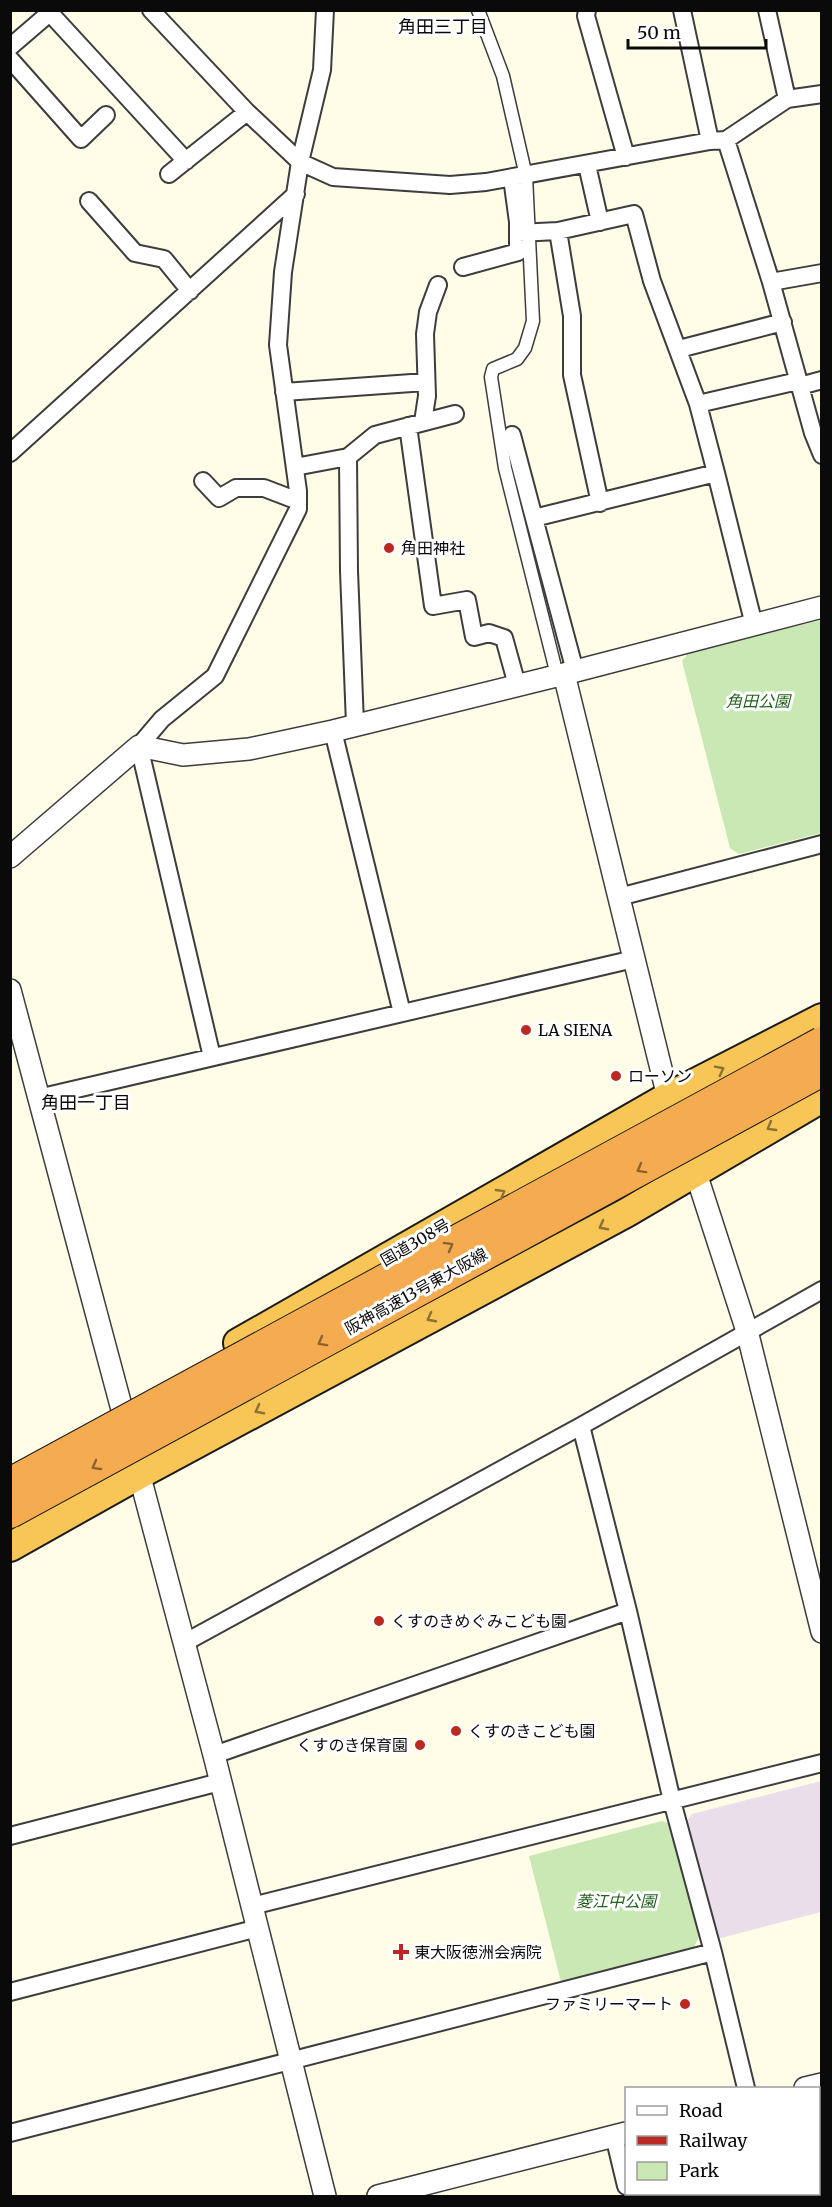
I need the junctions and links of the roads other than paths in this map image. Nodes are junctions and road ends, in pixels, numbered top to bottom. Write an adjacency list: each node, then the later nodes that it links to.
1 (151, 10): 12 (street)
2 (325, 10): 17 (street)
3 (478, 10): 20 (street)
4 (587, 10): 15 (street)
5 (682, 10): 14 (street)
6 (767, 10): 11 (street)
7 (44, 14): 8 (street); 16 (street)
8 (10, 48)
9 (10, 59): 13 (street)
10 (822, 94): 11 (street)
11 (787, 99): 14 (street)
12 (247, 112): 16 (street); 17 (street)
13 (106, 115)
14 (718, 140): 15 (street); 28 (street)
15 (626, 157): 18 (street)
16 (186, 161): 19 (street)
17 (300, 162): 20 (street); 21 (street)
18 (588, 165): 20 (street); 23 (street)
19 (169, 174)
20 (519, 177): 25 (street)
21 (296, 194): 30 (street); 36 (street)
22 (89, 201): 30 (street)
23 (600, 222): 24 (street); 32 (street)
24 (558, 231): 25 (street); 48 (street)
25 (523, 233): 26 (street); 52 (street)
26 (463, 267)
27 (822, 273): 28 (street)
28 (771, 282): 31 (street)
29 (438, 285): 34 (street)
30 (190, 291): 41 (street)
31 (783, 322): 32 (street); 35 (street)
32 (679, 349): 37 (street)
33 (822, 380): 35 (street)
34 (426, 382): 36 (street); 39 (street)
35 (799, 383): 37 (street); 42 (street)
36 (284, 392): 44 (street)
37 (698, 404): 45 (street)
38 (455, 414): 39 (street)
39 (416, 424): 43 (street); 53 (street)
40 (512, 435): 49 (street)
41 (10, 453)
42 (822, 455)
43 (348, 457): 44 (street); 54 (street)
44 (295, 467): 47 (street)
45 (716, 473): 48 (street); 51 (street)
46 (203, 481): 47 (street)
47 (298, 501): 56 (street)
48 (600, 503): 49 (street)
49 (534, 518): 52 (street)
50 (822, 607): 51 (street)
51 (754, 625): 52 (street)
52 (565, 673): 53 (street); 59 (street)
53 (517, 685): 54 (street)
54 (355, 724): 55 (street)
55 (333, 731): 56 (street); 62 (street)
56 (139, 746): 58 (street); 65 (street)
57 (822, 844): 59 (street)
58 (10, 857)
59 (619, 897): 60 (street)
60 (634, 959): 62 (street); 67 (street)
61 (10, 990): 68 (street)
62 (402, 1013): 65 (street)
63 (822, 1018): 67 (highway, 国道308号, one-way to 63)
64 (822, 1043): 77 (highway, 阪神高速13号東大阪線, one-way to 64, bridge)
65 (212, 1057): 68 (street)
66 (822, 1070): 78 (highway, 阪神高速13号東大阪線, one-way to 78, bridge)
67 (668, 1097): 70 (street); 73 (highway, 国道308号, one-way to 67)
68 (38, 1098): 73 (street)
69 (822, 1098): 70 (highway, one-way to 70)
70 (696, 1172): 72 (street); 76 (highway, one-way to 76)
71 (822, 1290): 72 (street)
72 (747, 1331): 74 (street); 81 (street)
73 (121, 1408): 75 (highway, 国道308号); 76 (street)
74 (581, 1426): 80 (street); 82 (street)
75 (10, 1469)
76 (140, 1474): 79 (highway); 82 (street)
77 (10, 1485)
78 (10, 1512)
79 (10, 1546)
80 (628, 1611): 83 (street); 86 (street)
81 (822, 1632)
82 (184, 1643): 83 (street)
83 (214, 1755): 85 (street)
84 (822, 1763): 86 (street)
85 (220, 1782): 87 (street); 88 (street)
86 (672, 1801): 88 (street); 90 (street)
87 (10, 1836)
88 (252, 1906): 89 (street)
89 (258, 1928): 91 (street); 92 (street)
90 (713, 1952): 92 (street); 93 (street)
91 (10, 1992)
92 (291, 2062): 94 (street); 97 (street)
93 (746, 2087)
94 (10, 2133)
95 (620, 2134): 96 (street); 98 (street)
96 (625, 2171)
97 (325, 2196)
98 (378, 2196)

